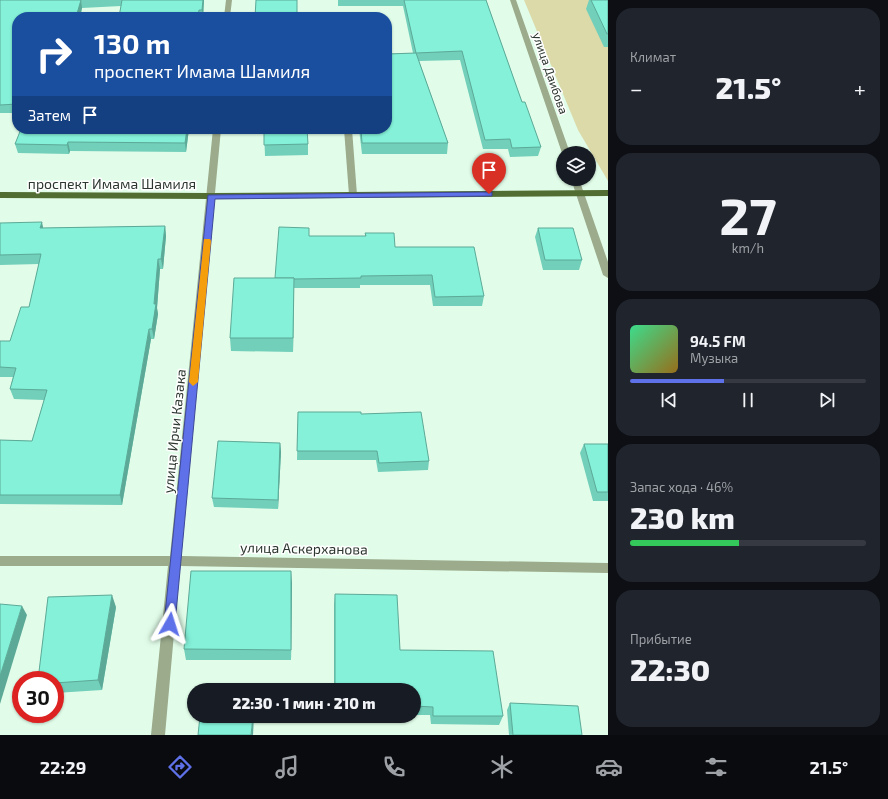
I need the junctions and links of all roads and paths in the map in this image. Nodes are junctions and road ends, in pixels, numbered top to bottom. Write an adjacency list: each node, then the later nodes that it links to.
1 (229, 0): 3 (street)
2 (513, 0): 6 (street, улица Даибова)
3 (228, 12)
4 (217, 134): 12 (street, улица Ирчи Казака)
5 (348, 134): 10 (street)
6 (564, 146)
7 (578, 186): 8 (street)
8 (580, 193): 9 (main road, проспект Имама Шамиля); 10 (main road, проспект Имама Шамиля); 13 (street)
9 (608, 193)
10 (353, 195): 12 (main road, проспект Имама Шамиля)
11 (0, 196): 12 (main road, проспект Имама Шамиля)
12 (211, 196): 15 (street, улица Ирчи Казака)
13 (608, 275)
14 (0, 561): 15 (street, улица Аскерханова)
15 (176, 561): 16 (street, улица Аскерханова); 17 (street, улица Ирчи Казака)
16 (608, 568)
17 (158, 735)

